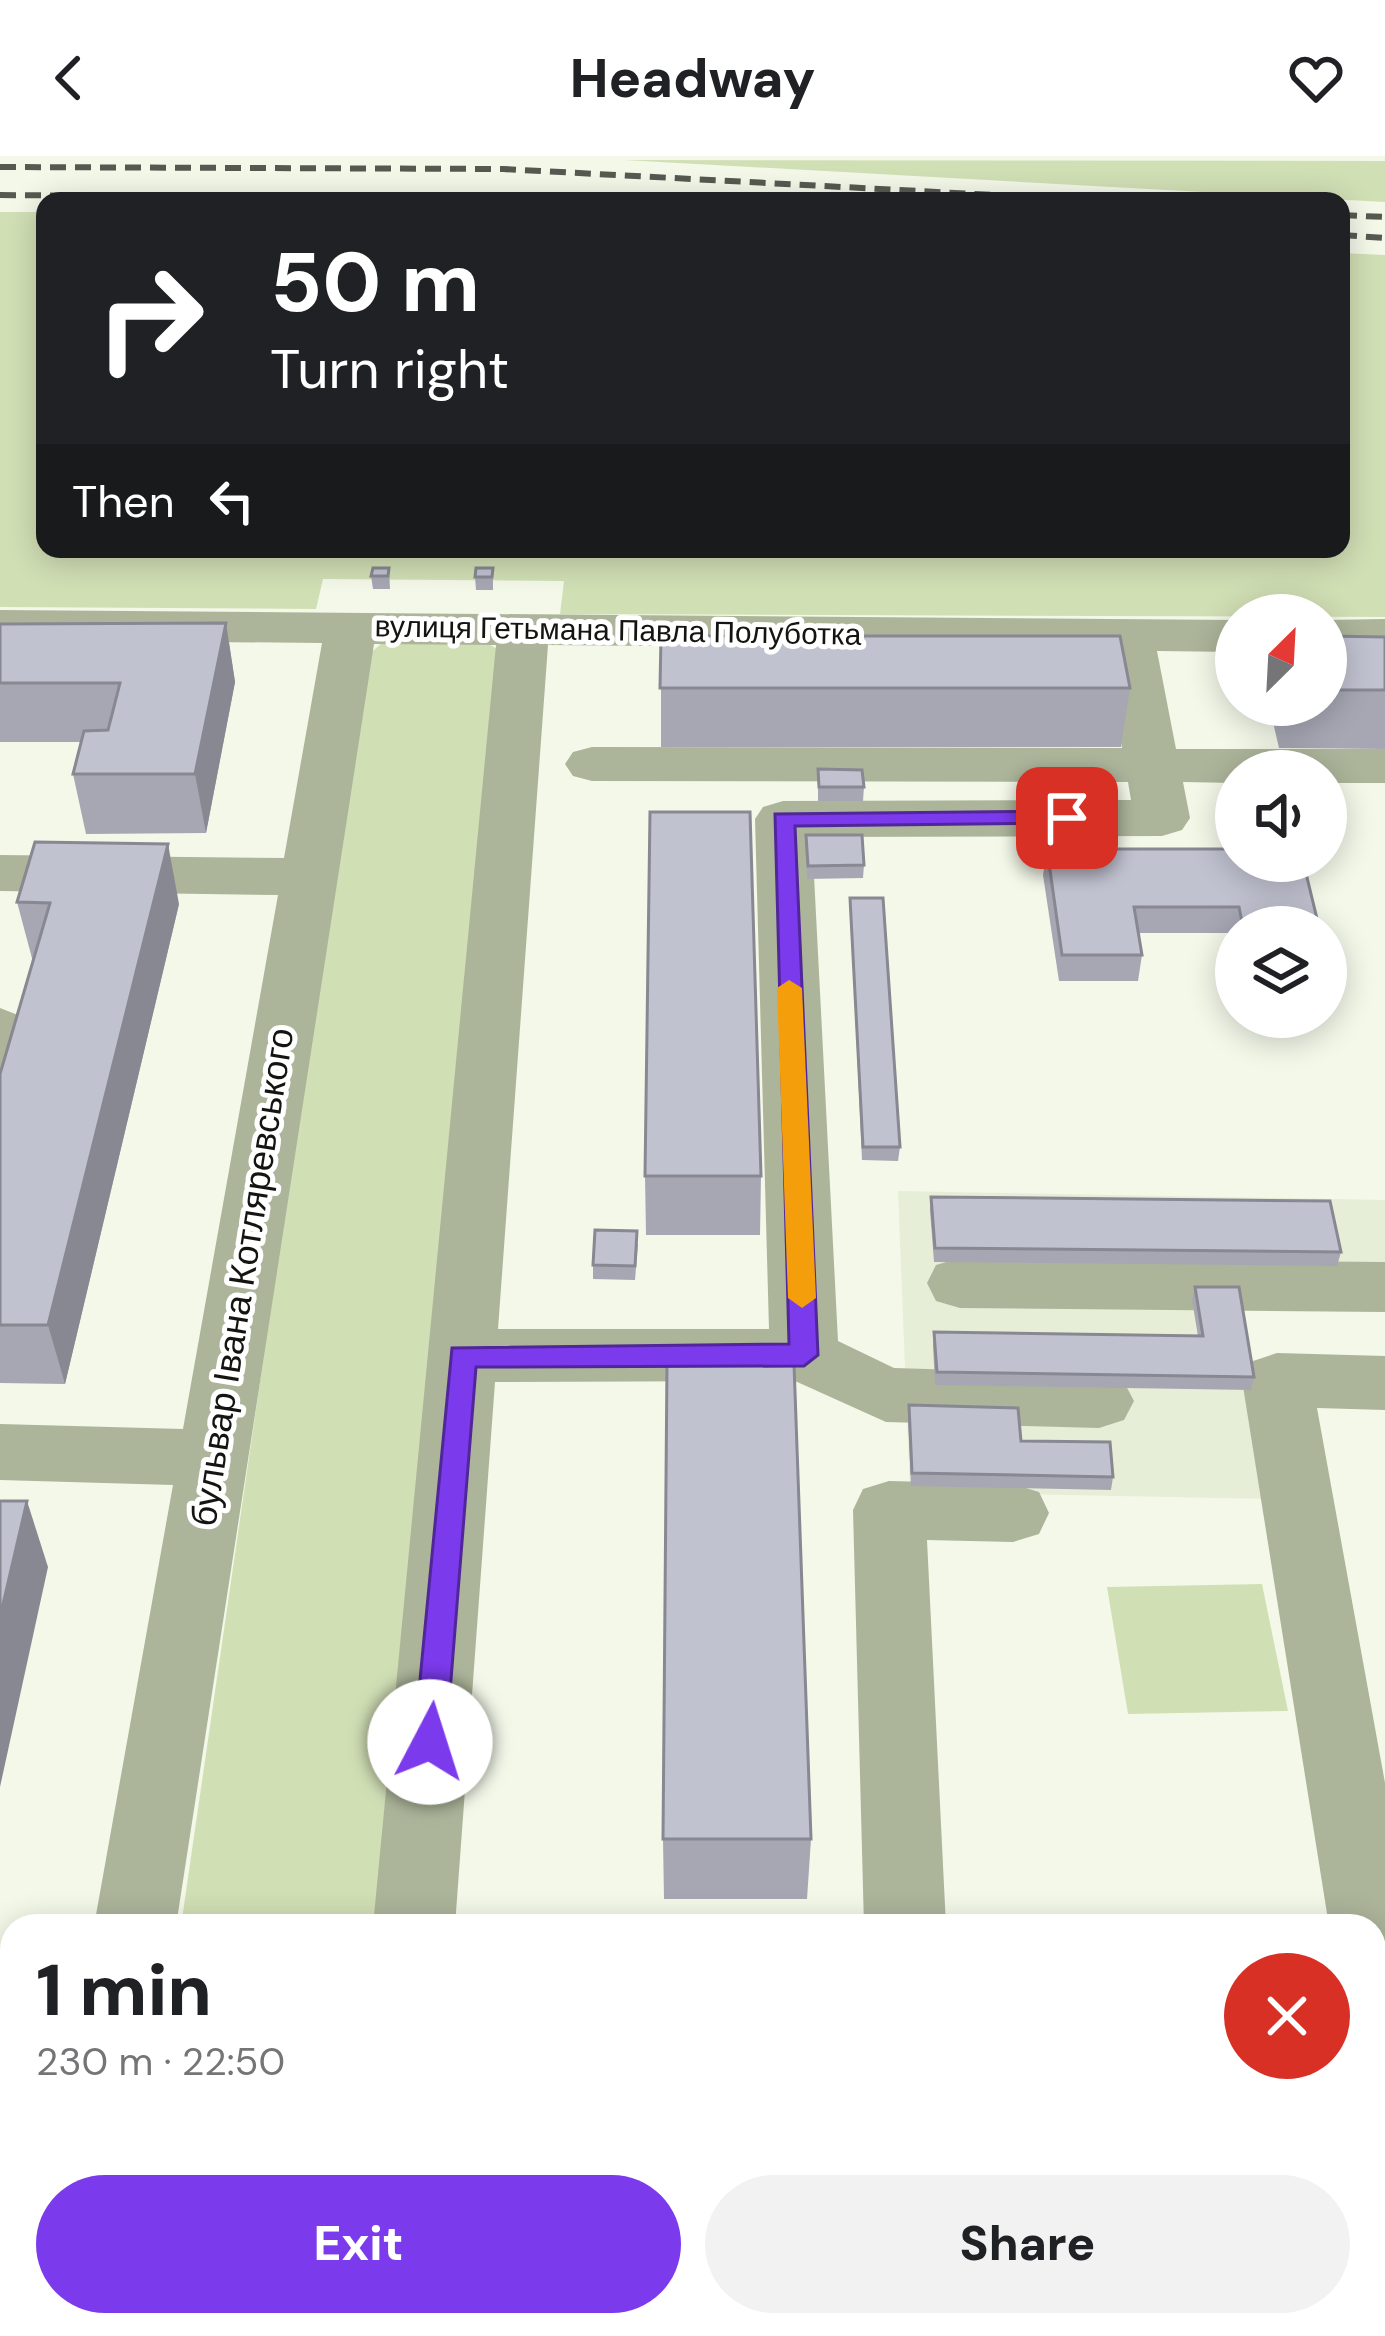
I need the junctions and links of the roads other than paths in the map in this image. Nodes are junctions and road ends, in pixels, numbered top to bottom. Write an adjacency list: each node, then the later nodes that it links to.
1 (0, 625): 3 (street, вулиця Гетьмана Павла Полуботка)
2 (524, 626): 3 (street, вулиця Гетьмана Павла Полуботка); 7 (street, вулиця Гетьмана Павла Полуботка); 18 (street)
3 (351, 628): 12 (street, бульвар Івана Котляревського)
4 (1347, 635): 5 (street)
5 (1385, 635)
6 (1215, 636): 7 (street, вулиця Гетьмана Павла Полуботка)
7 (1128, 637): 10 (street)
8 (592, 764): 10 (street)
9 (1385, 766): 10 (street)
10 (1161, 814): 17 (street)
11 (0, 873): 12 (street)
12 (309, 877): 22 (street, бульвар Івана Котляревського)
13 (0, 1029): 14 (street)
14 (0, 1116)
15 (960, 1283): 16 (street)
16 (1385, 1287)
17 (804, 1355): 18 (street); 20 (street)
18 (462, 1356): 25 (street)
19 (1385, 1383): 27 (street)
20 (1099, 1401)
21 (0, 1452): 22 (street)
22 (212, 1458): 24 (street, бульвар Івана Котляревського)
23 (1012, 1513): 26 (street)
24 (137, 1914)
25 (415, 1914)
26 (904, 1914)
27 (1368, 1914)

